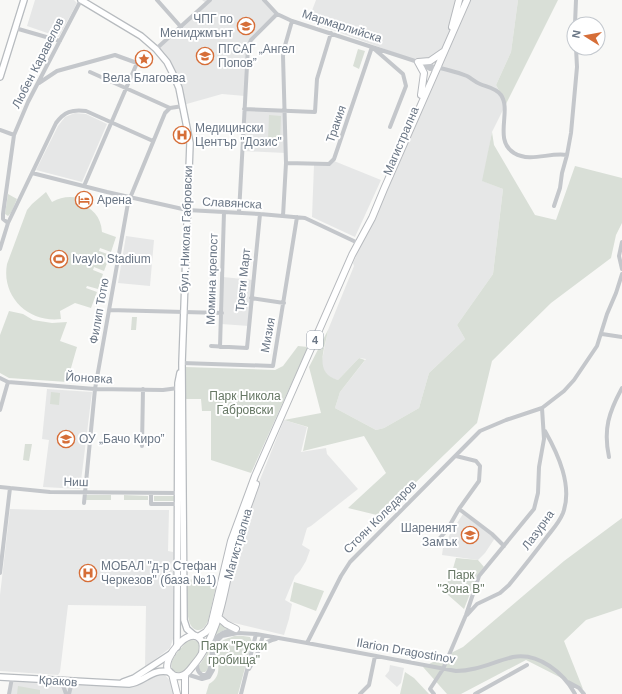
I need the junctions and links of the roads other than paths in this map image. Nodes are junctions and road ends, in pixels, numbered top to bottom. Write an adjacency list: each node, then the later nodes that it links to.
1 (24, 0): 14 (street)
2 (81, 0): 17 (street, Любен Каравелов); 19 (street, бул. Никола Габровски)
3 (157, 0): 13 (street)
4 (210, 0): 9 (street)
5 (264, 0): 10 (street, Мармарлийска)
6 (459, 0): 16 (main road)
7 (467, 0): 16 (main road, Магистрална / 4)
8 (576, 0): 11 (street)
9 (204, 2): 13 (street)
10 (277, 14): 12 (street, Мармарлийска); 31 (street)
11 (575, 16)
12 (292, 20): 15 (street, Мармарлийска); 32 (street)
13 (181, 26): 19 (street)
14 (15, 28): 17 (street); 25 (street)
15 (331, 33): 18 (street, Мармарлийска); 32 (street)
16 (449, 39): 20 (main road, Магистрална / 4)
17 (60, 41): 26 (street, Любен Каравелов)
18 (372, 47): 22 (street, Мармарлийска); 34 (street); 39 (street, Тракия)
19 (156, 49): 29 (street, бул. Никола Габровски)
20 (444, 50): 22 (main road); 23 (main road, Магистрална / 4)
21 (576, 56): 38 (street)
22 (418, 62): 23 (street, Мармарлийска); 28 (main road)
23 (435, 69): 28 (main road, Магистрална / 4); 38 (street, Мармарлийска); 51 (main road, Магистрална / 4)
24 (90, 72): 27 (street)
25 (0, 77)
26 (38, 84): 27 (street); 36 (street, Любен Каравелов)
27 (126, 88): 30 (street); 33 (street)
28 (421, 95): 51 (main road, Магистрална / 4)
29 (183, 106): 30 (street); 44 (street, бул. Никола Габровски)
30 (170, 108): 37 (street, Филип Тотю)
31 (244, 109): 32 (street); 46 (street)
32 (286, 111): 39 (street)
33 (111, 122): 37 (street); 40 (street); 41 (street)
34 (390, 127)
35 (0, 130): 36 (street)
36 (14, 135): 50 (street, Любен Каравелов)
37 (153, 141): 42 (street, Филип Тотю)
38 (568, 155): 43 (street)
39 (286, 163): 48 (street)
40 (32, 173): 41 (street, Славянска); 50 (street)
41 (84, 186): 42 (street, Славянска)
42 (129, 197): 44 (street, Славянска); 59 (street, Филип Тотю)
43 (554, 206)
44 (187, 210): 45 (street, Славянска); 60 (street, бул. Никола Габровски)
45 (224, 212): 46 (street, Славянска); 61 (street, Момина крепост)
46 (239, 213): 47 (street, Славянска)
47 (260, 214): 48 (street, Славянска); 57 (street, Трети Март)
48 (283, 216): 49 (street, Славянска)
49 (297, 217): 52 (street, Славянска); 58 (street, Мизия)
50 (8, 223): 54 (street)
51 (362, 236): 52 (main road, Магистрална / 4)
52 (358, 242): 76 (main road, Магистрална / 4)
53 (622, 242): 55 (street)
54 (0, 249)
55 (622, 269)
56 (622, 274): 62 (street, Стоян Коледаров)
57 (251, 298): 58 (street); 65 (street, Трети Март)
58 (284, 303): 66 (street, Мизия)
59 (109, 310): 60 (street); 71 (street, Филип Тотю)
60 (183, 312): 61 (street); 66 (street, бул. Никола Габровски)
61 (222, 313): 65 (street, Момина крепост)
62 (602, 334): 63 (street); 73 (street, Стоян Коледаров)
63 (622, 338)
64 (211, 346): 65 (street)
65 (220, 347)
66 (182, 363): 69 (street, бул. Никола Габровски); 84 (street, бул. Никола Габровски)
67 (0, 378): 68 (street, Йоновка)
68 (8, 382): 71 (street, Йоновка); 74 (street)
69 (178, 388): 72 (street, Йоновка); 84 (street, бул. Никола Габровски)
70 (622, 388): 79 (street)
71 (95, 389): 72 (street, Йоновка); 82 (street, Филип Тотю)
72 (143, 389): 77 (street)
73 (542, 408): 75 (street); 78 (street, Стоян Коледаров)
74 (0, 410)
75 (544, 430): 91 (street); 93 (street, Лазурна)
76 (274, 434): 94 (main road, Магистрална / 4); 97 (main road, Магистрална / 4)
77 (142, 446)
78 (456, 456): 87 (street); 100 (street, Стоян Коледаров)
79 (609, 457)
80 (0, 487): 81 (street, Ниш)
81 (10, 488): 82 (street, Ниш); 89 (street)
82 (85, 493): 83 (street, Ниш); 85 (street, Филип Тотю)
83 (151, 493): 84 (street, Ниш); 86 (street)
84 (180, 493): 86 (street, бул. Никола Габровски)
85 (84, 503)
86 (180, 504): 97 (street, бул. Никола Габровски); 101 (street, бул. Никола Габровски)
87 (459, 509): 90 (street); 91 (street)
88 (0, 528): 89 (street)
89 (5, 530): 92 (street)
90 (439, 539)
91 (504, 546): 93 (street)
92 (0, 573)
93 (466, 615): 108 (street)
94 (218, 617): 95 (main road); 104 (main road, Магистрална / 4)
95 (236, 629): 96 (street); 106 (street)
96 (256, 634): 98 (street); 110 (street); 111 (street)
97 (197, 636): 101 (main road, Магистрална / 4); 104 (main road)
98 (263, 636): 99 (street); 102 (street)
99 (278, 639): 100 (street); 102 (street)
100 (307, 643): 105 (street, Ilarion Dragostinov)
101 (177, 647): 103 (main road, Магистрална / 4)
102 (258, 650): 110 (street)
103 (172, 653): 109 (main road); 117 (street, Краков)
104 (202, 653): 106 (main road, Магистрална / 4)
105 (375, 656): 108 (street, Ilarion Dragostinov); 124 (street)
106 (198, 660): 111 (main road, Магистрална / 4)
107 (527, 665): 126 (street)
108 (443, 669): 114 (street, Ilarion Dragostinov); 125 (street)
109 (171, 673): 111 (main road); 117 (street, Краков); 121 (main road)
110 (247, 673): 123 (street)
111 (186, 674): 122 (main road)
112 (0, 677): 113 (street, Краков)
113 (12, 678): 115 (street, Краков); 118 (street)
114 (564, 679): 127 (street, Ilarion Dragostinov); 128 (street, Ilarion Dragostinov)
115 (52, 680): 116 (street, Краков); 119 (street)
116 (72, 682): 117 (street, Краков); 120 (street)
117 (116, 684)
118 (9, 694)
119 (66, 694)
120 (69, 694)
121 (177, 694)
122 (185, 694)
123 (241, 694)
124 (360, 694)
125 (434, 694)
126 (475, 694)
127 (575, 694)
128 (584, 694)

